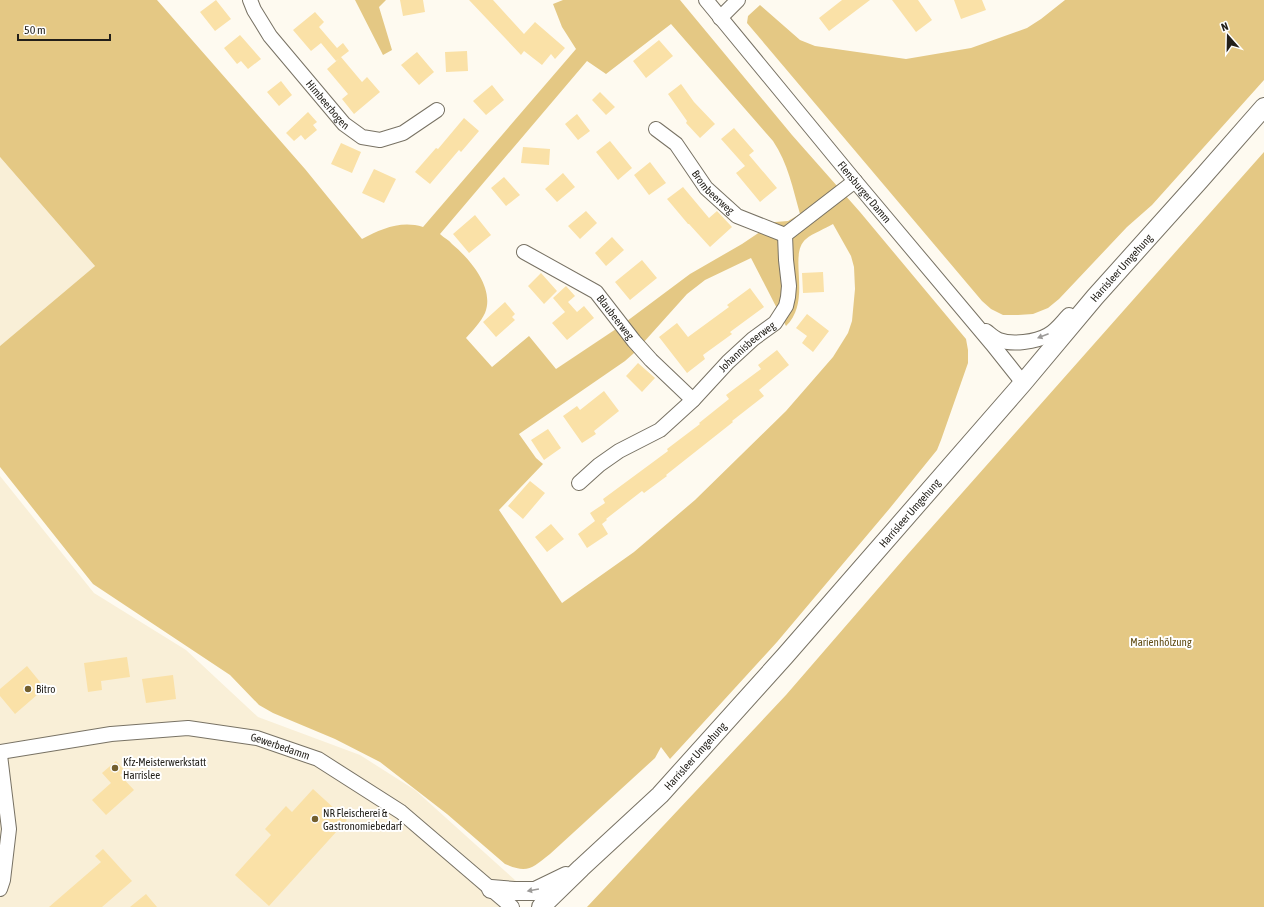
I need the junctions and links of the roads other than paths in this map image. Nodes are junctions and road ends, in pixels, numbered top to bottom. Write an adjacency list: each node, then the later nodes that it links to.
1 (250, 0): 6 (street, Himbeerbogen)
2 (706, 0): 4 (street, Flensburger Damm)
3 (738, 0): 4 (street)
4 (720, 18): 8 (street, Flensburger Damm)
5 (1264, 107): 11 (main road, Harrisleer Umgehung)
6 (437, 110)
7 (656, 129): 9 (street, Brombeerweg)
8 (855, 181): 9 (street); 12 (street, Flensburger Damm)
9 (785, 235): 14 (street, Johannisbeerweg)
10 (524, 252): 14 (street, Blaubeerweg)
11 (1134, 255): 12 (street, one-way to 12); 13 (main road, Harrisleer Umgehung)
12 (975, 324): 13 (street, Flensburger Damm)
13 (1023, 383): 17 (main road, Harrisleer Umgehung)
14 (693, 400): 15 (street, Johannisbeerweg)
15 (579, 483)
16 (0, 753): 18 (street); 19 (street, Gewerbedamm)
17 (581, 868): 19 (main road, one-way to 19); 21 (main road, Harrisleer Umgehung)
18 (0, 889)
19 (491, 889): 20 (street, Gewerbedamm)
20 (512, 907)
21 (541, 907)

